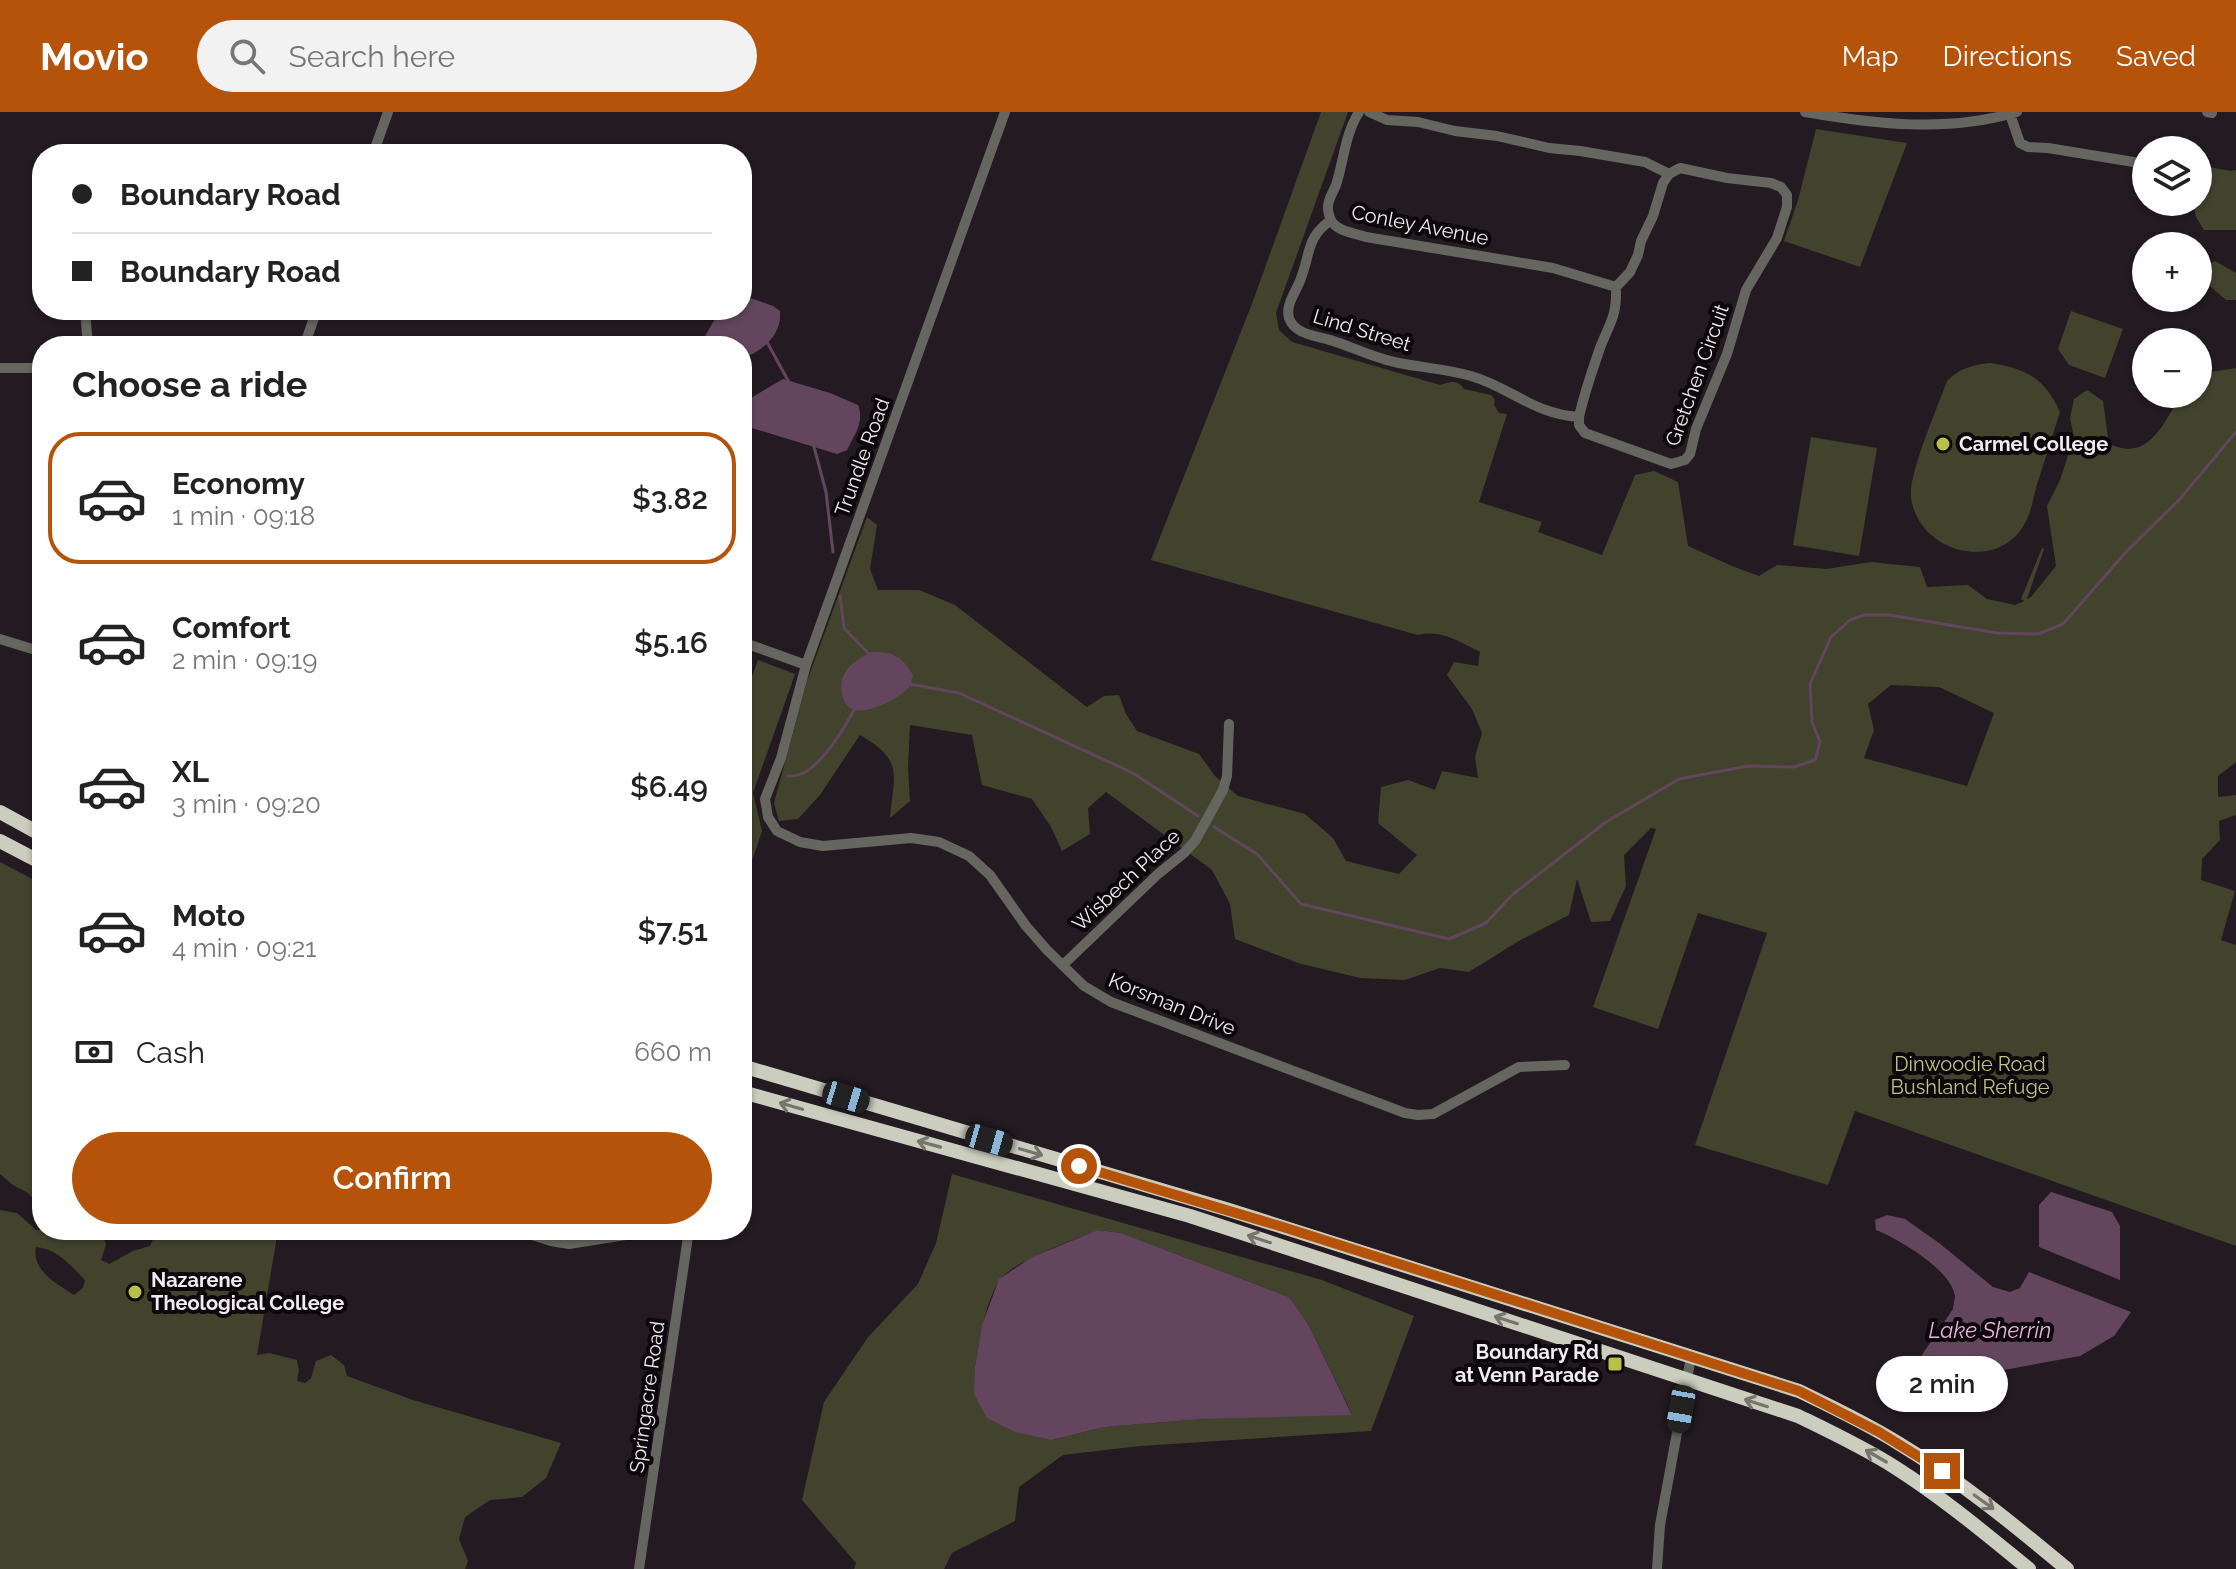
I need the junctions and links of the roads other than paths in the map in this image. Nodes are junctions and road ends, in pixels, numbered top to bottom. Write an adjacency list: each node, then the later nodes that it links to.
1 (388, 112): 7 (street)
2 (1005, 112): 18 (street, Trundle Road)
3 (1359, 112): 10 (street, Conley Avenue)
4 (1369, 112): 9 (street)
5 (1805, 112): 6 (street)
6 (2014, 113): 8 (street)
7 (377, 144)
8 (2132, 162)
9 (1669, 174): 11 (street); 14 (street, Gretchen Circuit)
10 (1331, 220): 11 (street, Conley Avenue); 14 (street, Lind Street)
11 (1616, 287): 14 (street)
12 (0, 368): 13 (street)
13 (32, 368)
14 (1579, 417)
15 (0, 639): 17 (street)
16 (752, 646): 18 (street)
17 (32, 649)
18 (806, 665): 21 (street, Trundle Road)
19 (1229, 724): 25 (street, Wisbech Place)
20 (0, 812): 22 (highway)
21 (768, 817): 25 (street, Korsman Drive)
22 (32, 830)
23 (0, 841): 24 (highway)
24 (32, 858)
25 (1063, 965): 26 (street, Korsman Drive)
26 (1565, 1065)
27 (752, 1069): 32 (highway, one-way to 32)
28 (752, 1095): 33 (highway, one-way to 28)
29 (548, 1240): 30 (street)
30 (594, 1240)
31 (688, 1240): 34 (street, Springacre Road)
32 (1691, 1357): 33 (street); 37 (highway, one-way to 37)
33 (1687, 1380): 35 (street); 36 (highway, one-way to 33)
34 (639, 1569)
35 (1657, 1569)
36 (2029, 1569)
37 (2067, 1569)

